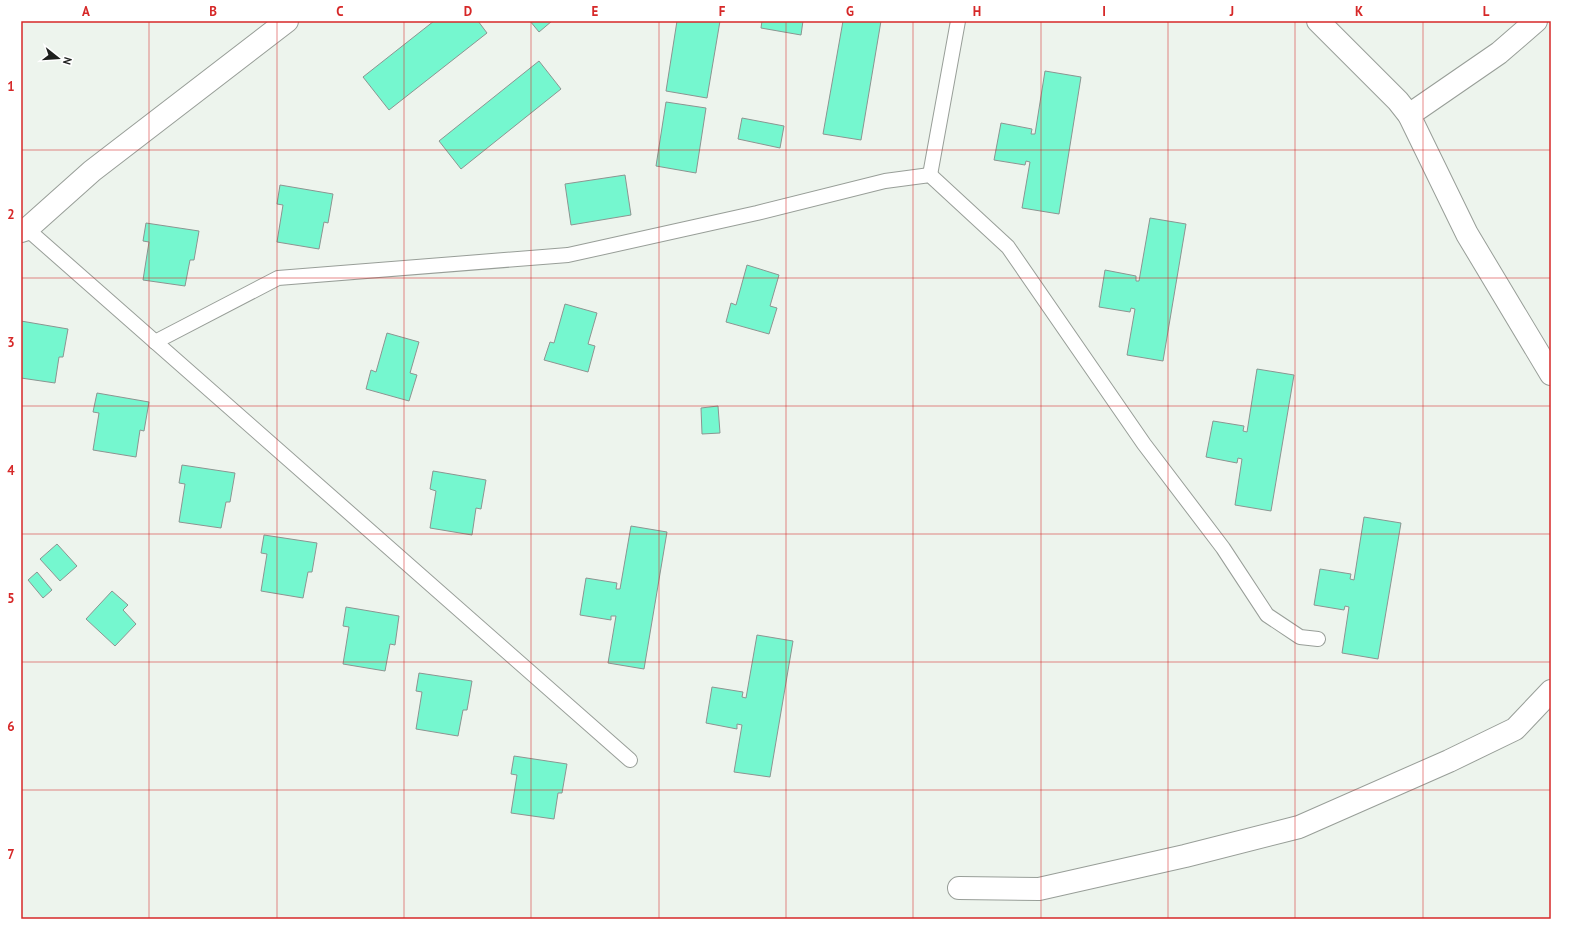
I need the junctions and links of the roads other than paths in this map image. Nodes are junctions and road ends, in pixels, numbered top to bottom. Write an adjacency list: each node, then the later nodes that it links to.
1 (287, 21): 7 (street)
2 (958, 21): 6 (lane)
3 (1318, 21): 5 (street)
4 (1536, 21): 5 (street)
5 (1408, 115): 9 (street)
6 (930, 175): 8 (lane); 10 (lane)
7 (24, 230): 8 (lane)
8 (155, 342): 12 (lane)
9 (1551, 374)
10 (1318, 639)
11 (1551, 691): 13 (street)
12 (630, 760)
13 (959, 888)

